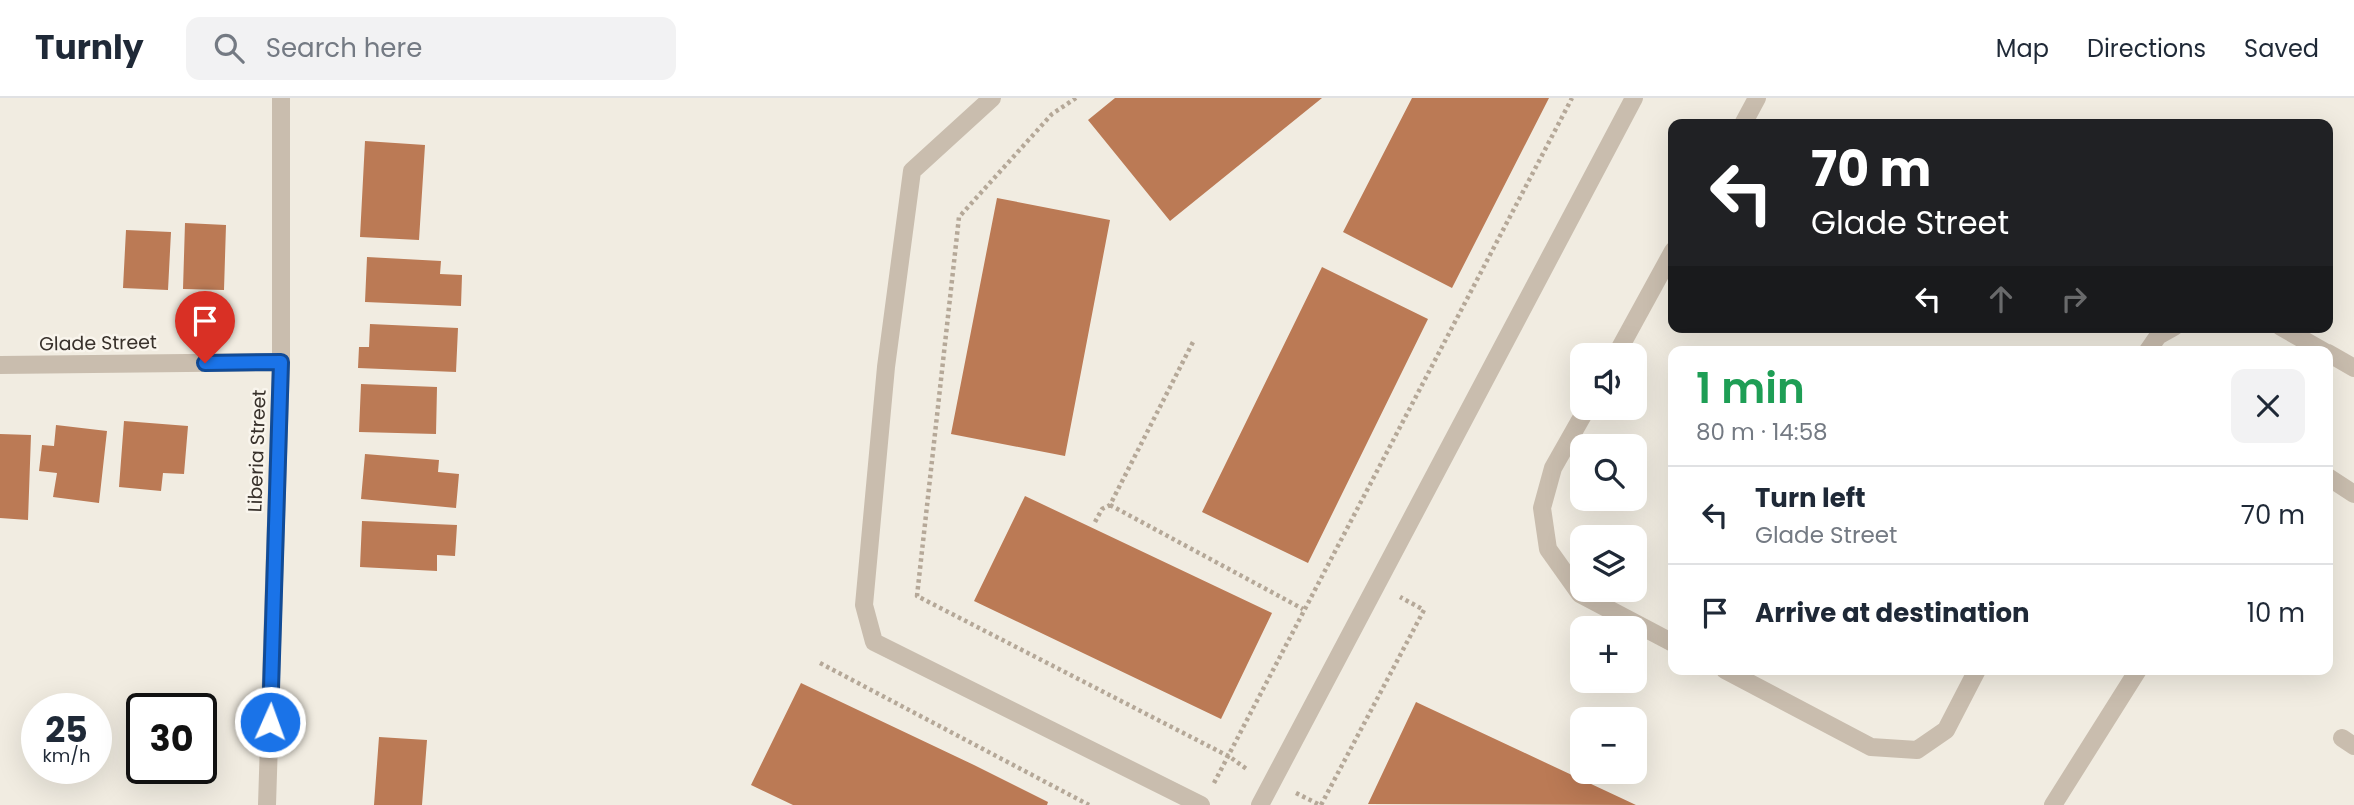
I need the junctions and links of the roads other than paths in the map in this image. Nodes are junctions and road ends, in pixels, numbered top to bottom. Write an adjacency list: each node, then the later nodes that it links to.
1 (281, 98): 13 (street, Liberia Street)
2 (992, 98): 24 (street)
3 (1634, 98): 25 (street)
4 (1757, 98): 5 (street)
5 (1746, 119)
6 (1668, 260): 9 (street)
7 (2163, 333): 10 (street)
8 (2292, 333): 11 (street)
9 (1623, 343)
10 (2151, 346)
11 (2315, 346)
12 (2333, 356): 15 (street)
13 (281, 362): 14 (street, Glade Street); 23 (street, Liberia Street)
14 (0, 365)
15 (2354, 368)
16 (1580, 420): 19 (street)
17 (2333, 480): 18 (street)
18 (2354, 494)
19 (1668, 640)
20 (1734, 675): 21 (street)
21 (1974, 675)
22 (2135, 675): 26 (street)
23 (267, 805)
24 (1201, 805)
25 (1260, 805)
26 (2053, 805)

